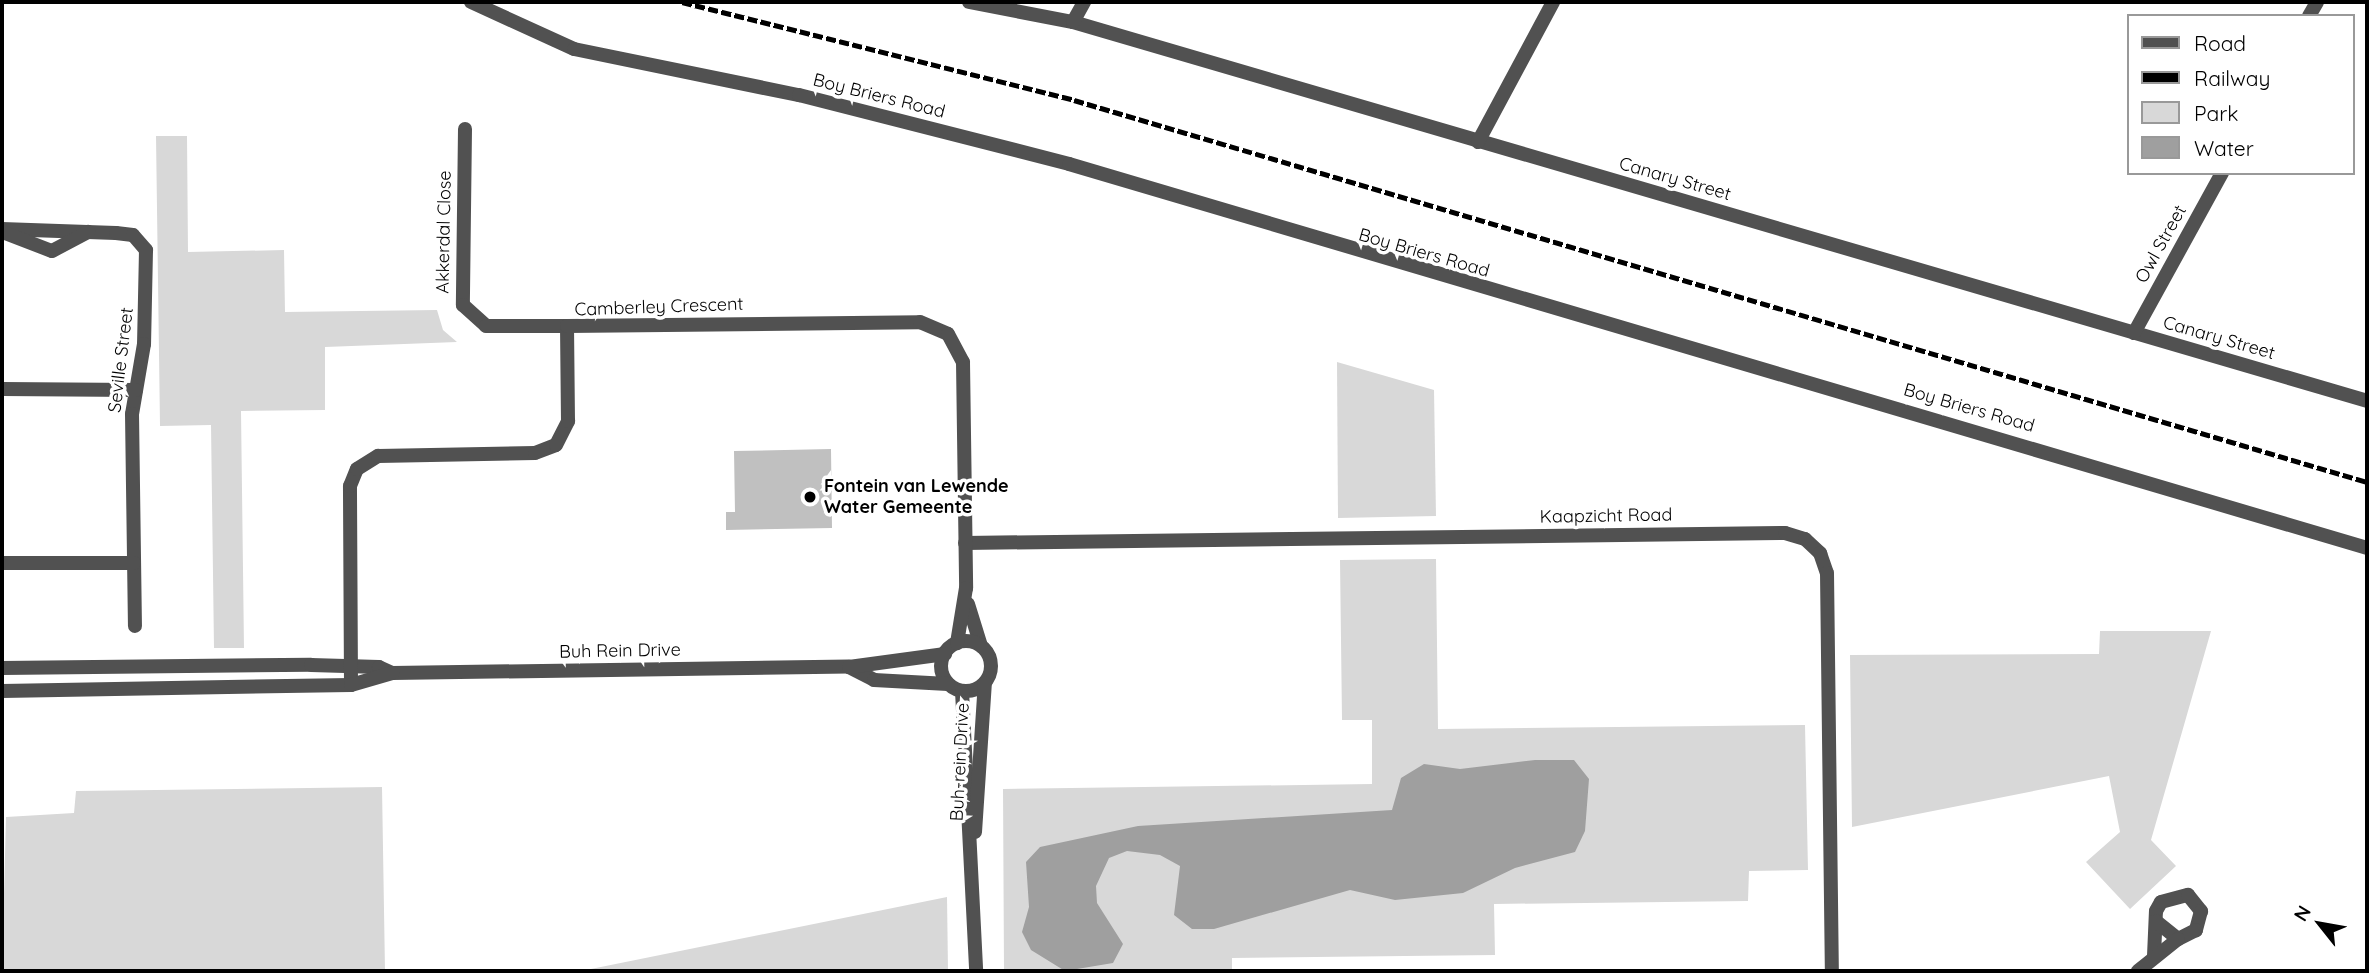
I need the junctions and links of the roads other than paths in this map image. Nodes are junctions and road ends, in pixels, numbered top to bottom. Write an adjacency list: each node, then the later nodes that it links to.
1 (471, 2): 17 (street, Boy Briers Road)
2 (969, 2): 5 (street, Canary Street)
3 (1084, 2): 5 (street)
4 (1553, 2): 7 (street)
5 (1073, 22): 7 (street, Canary Street)
6 (465, 130): 11 (street, Akkerdal Close)
7 (1478, 142): 12 (street, Canary Street)
8 (2221, 175): 12 (street, Owl Street)
9 (2, 230): 10 (street, Seville Street); 10 (street)
10 (88, 232): 14 (street, Seville Street)
11 (568, 326): 16 (street, Camberley Crescent); 26 (street, Camberley Crescent)
12 (2134, 333): 15 (street, Canary Street)
13 (2, 389): 14 (street)
14 (136, 390): 19 (street, Seville Street)
15 (2367, 401)
16 (965, 543): 20 (street, Camberley Crescent); 41 (street, Kaapzicht Road)
17 (2367, 548)
18 (2, 563): 19 (street)
19 (134, 563): 21 (street, Seville Street)
20 (966, 589): 22 (street, Camberley Crescent); 23 (street, Camberley Crescent)
21 (135, 626)
22 (957, 643): 23 (street); 24 (street)
23 (981, 646): 30 (street)
24 (945, 654): 27 (street, Buh Rein Drive); 31 (street)
25 (200, 666): 26 (street, Buh Rein Drive); 28 (street, Buh Rein Drive); 33 (street)
26 (351, 667): 29 (street, Buh Rein Drive); 32 (street, Camberley Crescent)
27 (849, 667): 29 (street, Buh Rein Drive); 31 (street, Buh Rein Drive)
28 (2, 668)
29 (392, 673): 32 (street, Buh Rein Drive)
30 (985, 683): 35 (street); 36 (street, Buh-rein Drive)
31 (948, 684): 35 (street)
32 (351, 685): 33 (street, Buh Rein Drive)
33 (200, 686): 34 (street, Buh Rein Drive)
34 (2, 691)
35 (962, 691): 36 (street, Buh-rein Drive)
36 (973, 842): 40 (street, Buh-rein Drive)
37 (2156, 921): 38 (street); 38 (street); 39 (street)
38 (2178, 939): 39 (street)
39 (2154, 956): 42 (street)
40 (976, 971)
41 (1832, 971)
42 (2138, 971)

